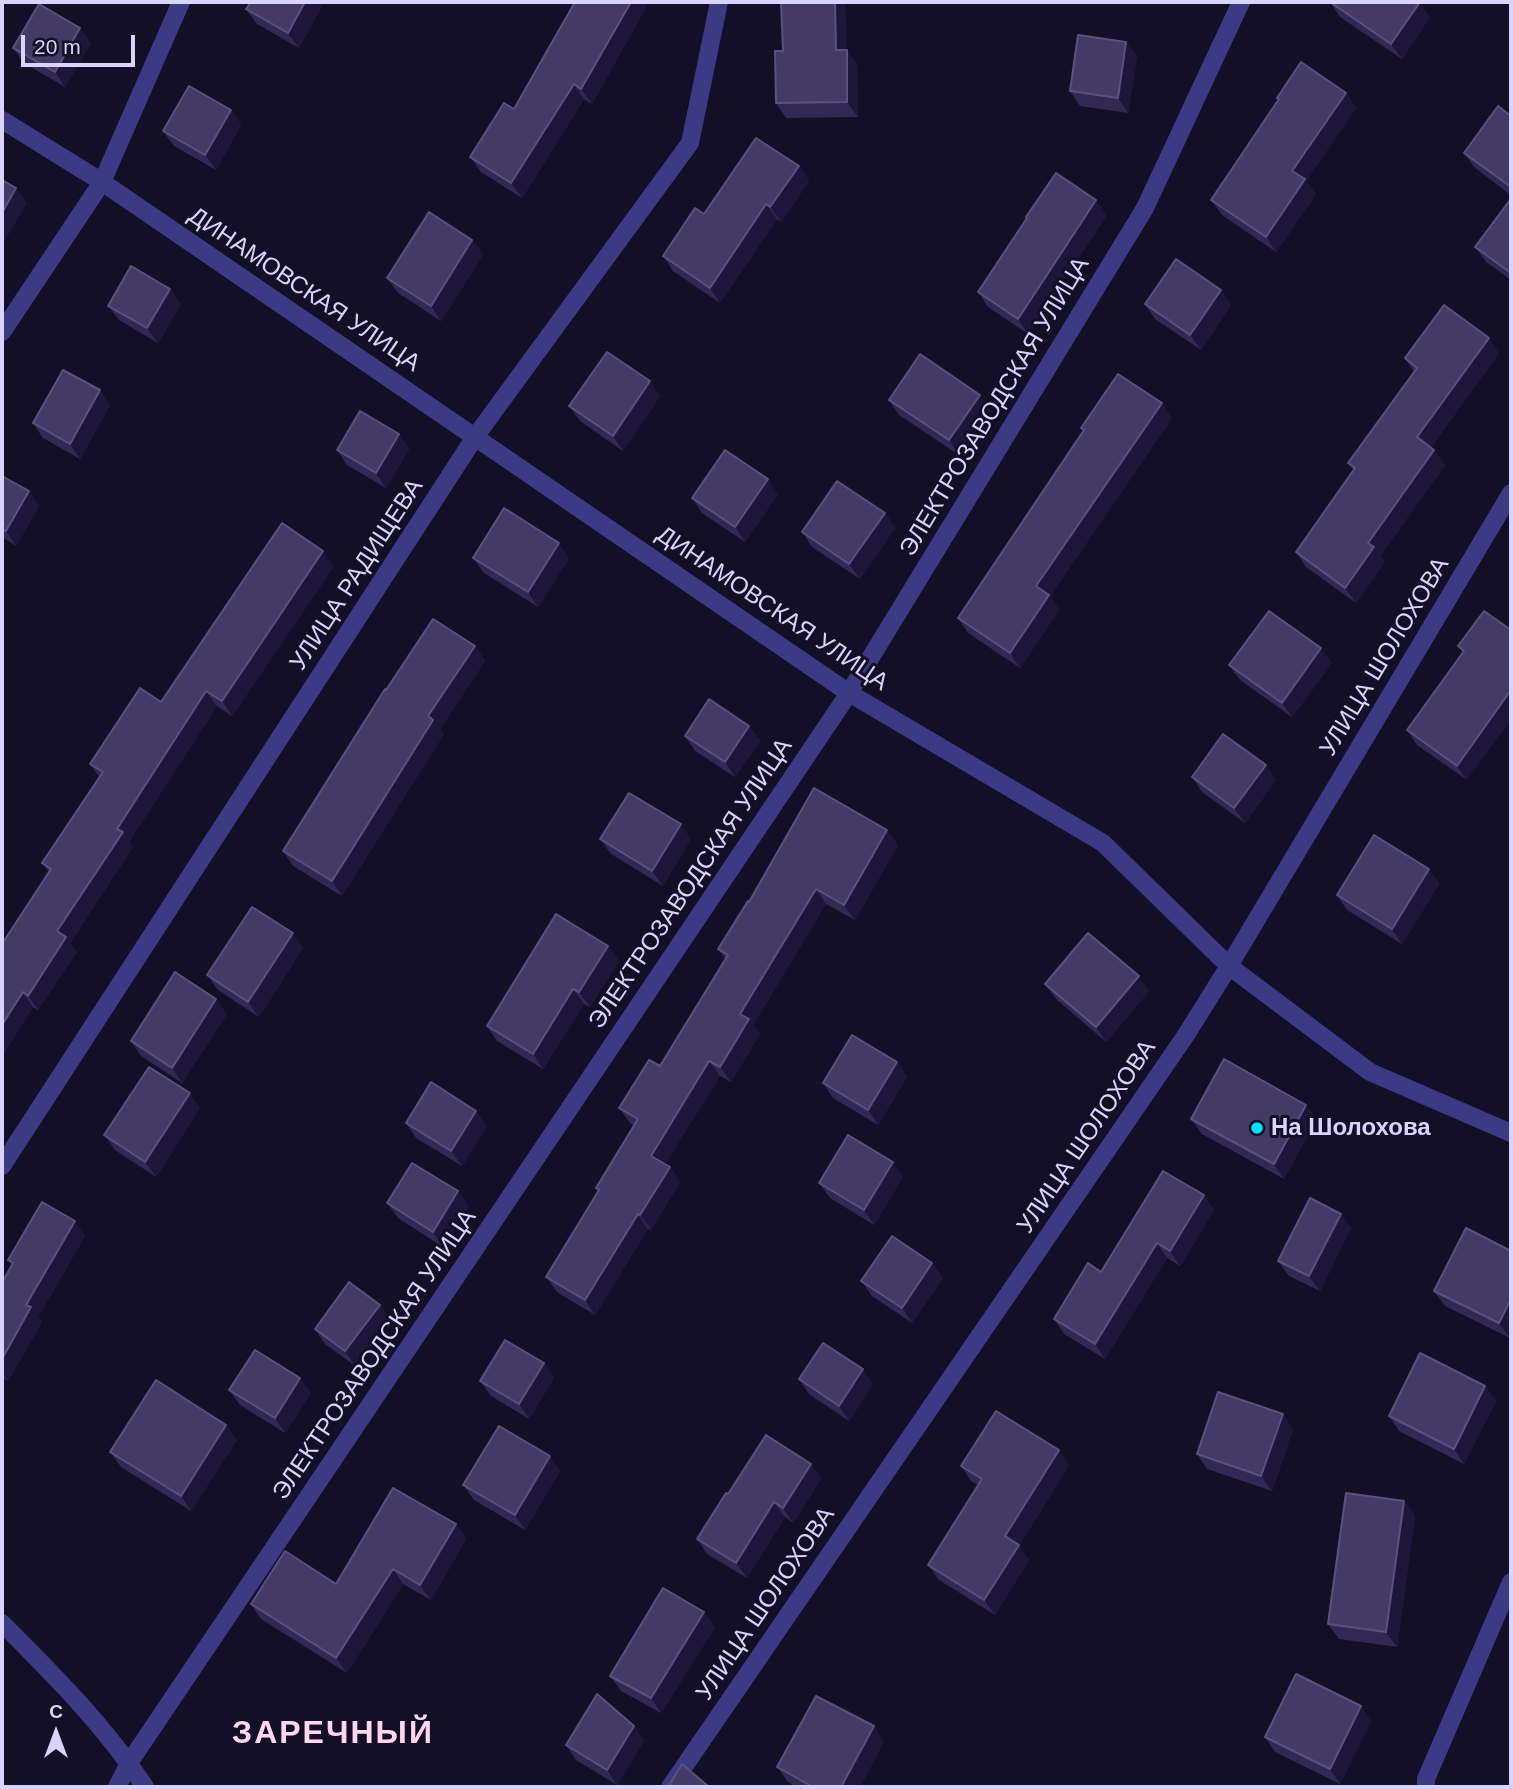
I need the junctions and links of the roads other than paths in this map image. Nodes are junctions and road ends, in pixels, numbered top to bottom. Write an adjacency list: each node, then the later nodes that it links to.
1 (181, 2): 5 (street)
2 (719, 2): 7 (street, УЛИЦА РАДИЩЕВА)
3 (1241, 2): 9 (street, ЭЛЕКТРОЗАВОДСКАЯ УЛИЦА)
4 (2, 120): 5 (street, ДИНАМОВСКАЯ УЛИЦА)
5 (102, 182): 6 (street); 7 (street, ДИНАМОВСКАЯ УЛИЦА)
6 (2, 332)
7 (475, 437): 9 (street, ДИНАМОВСКАЯ УЛИЦА); 12 (street, УЛИЦА РАДИЩЕВА)
8 (1511, 493): 10 (street, УЛИЦА ШОЛОХОВА)
9 (849, 693): 10 (street, ДИНАМОВСКАЯ УЛИЦА); 15 (street, ЭЛЕКТРОЗАВОДСКАЯ УЛИЦА)
10 (1230, 966): 11 (street, ДИНАМОВСКАЯ УЛИЦА); 18 (street, УЛИЦА ШОЛОХОВА)
11 (1511, 1133)
12 (2, 1167)
13 (1511, 1582): 19 (street)
14 (2, 1623): 15 (street)
15 (130, 1763): 16 (street, ЭЛЕКТРОЗАВОДСКАЯ УЛИЦА); 17 (street)
16 (117, 1787)
17 (145, 1787)
18 (670, 1787)
19 (1426, 1787)

